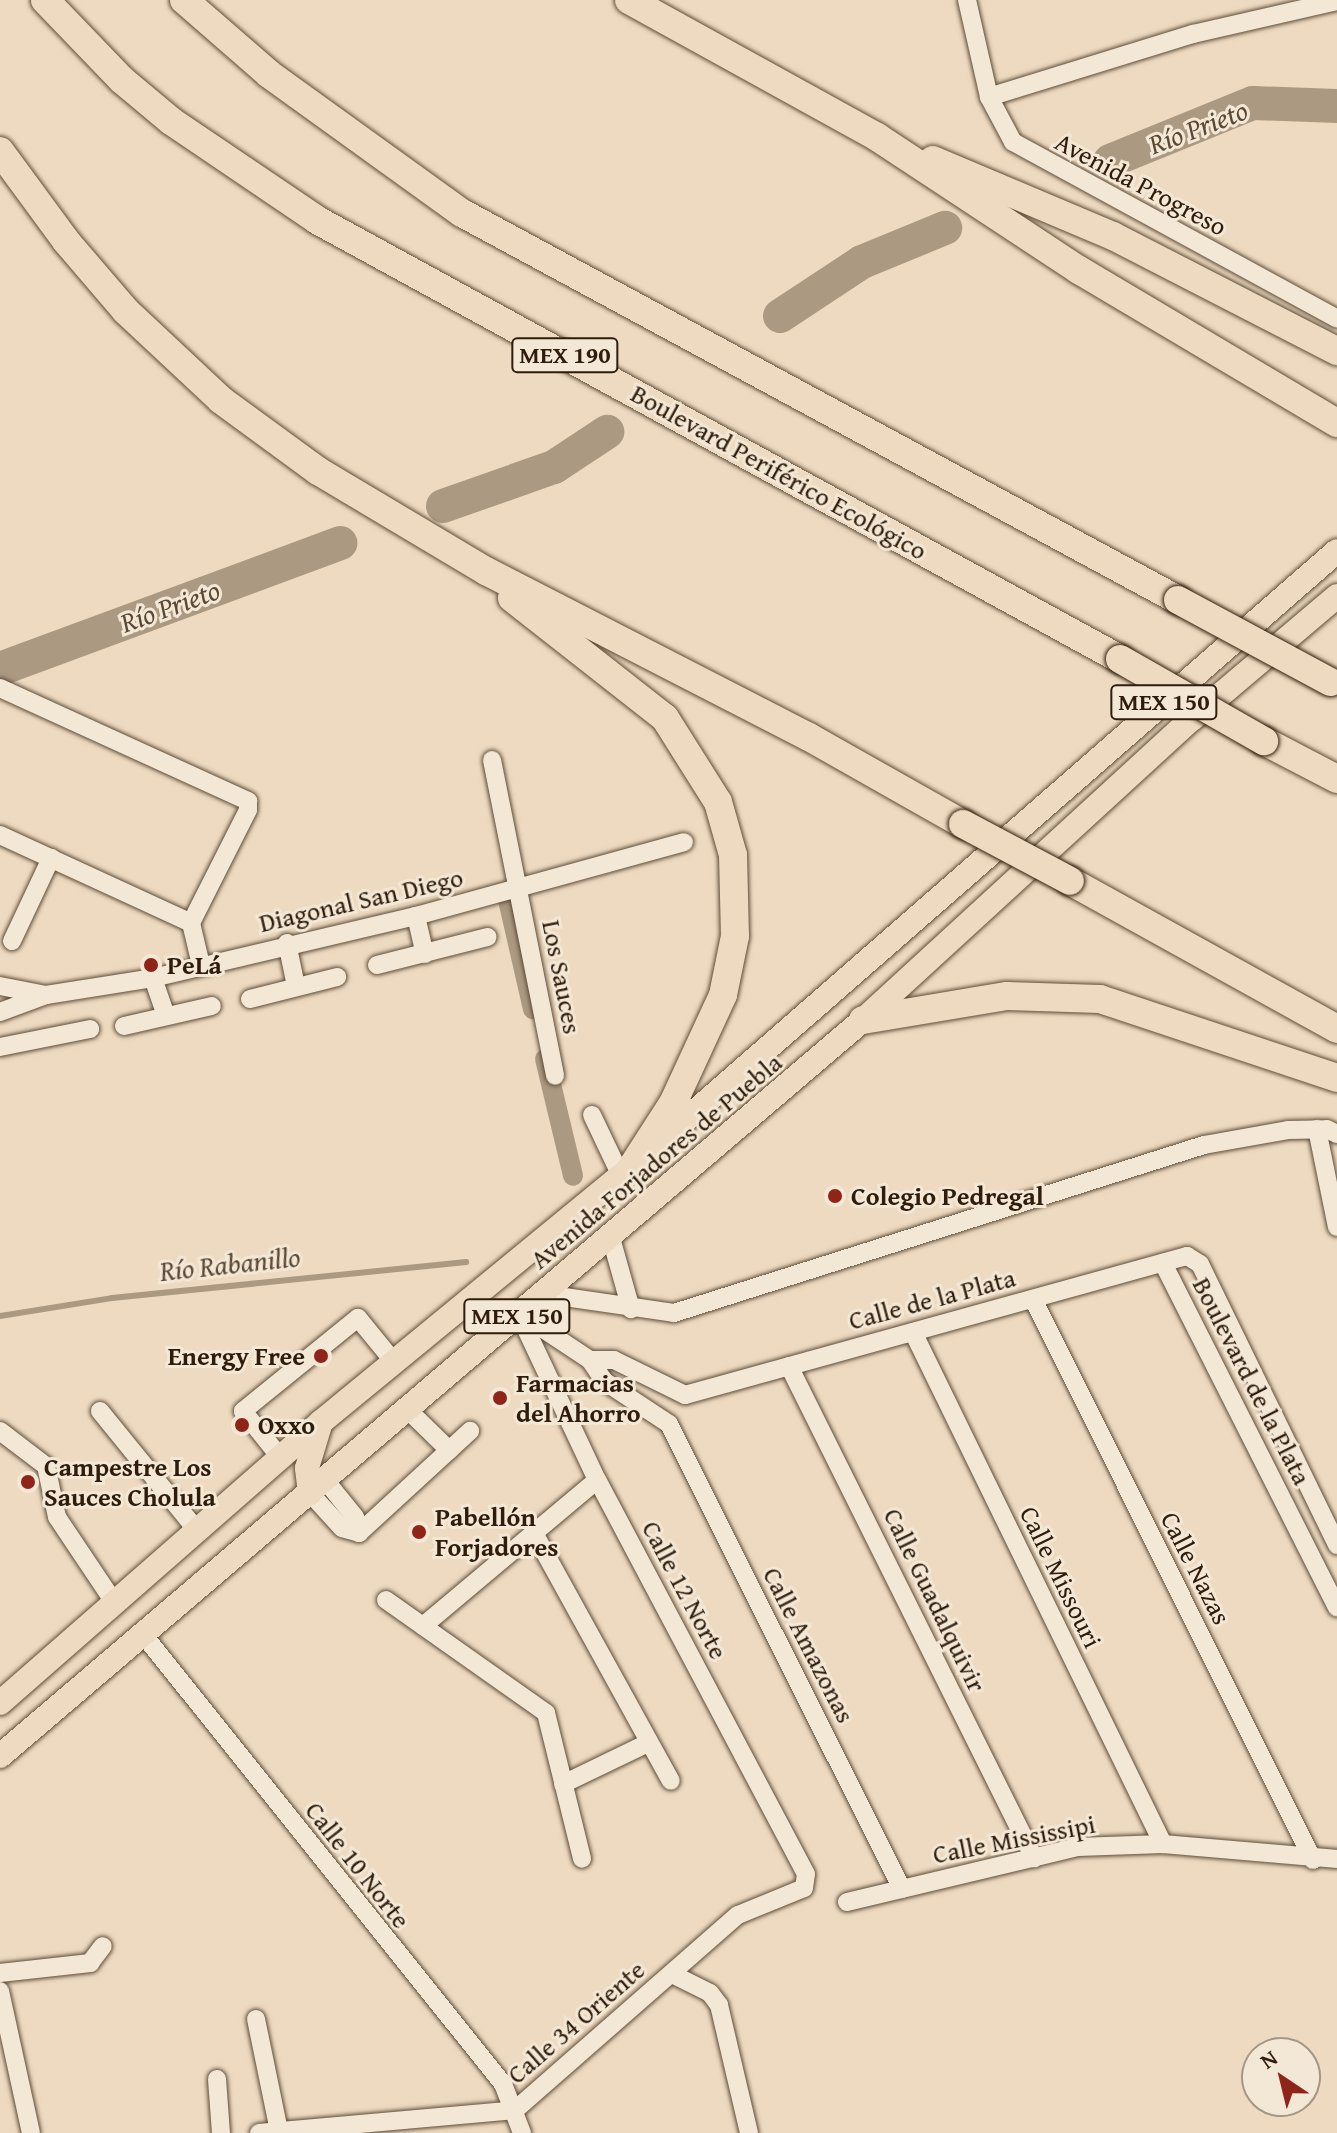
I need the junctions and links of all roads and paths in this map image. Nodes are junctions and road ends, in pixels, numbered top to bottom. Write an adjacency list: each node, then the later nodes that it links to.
1 (45, 0): 18 (highway, Boulevard Periférico Ecológico / MEX 190, bridge)
2 (184, 0): 15 (highway, MEX 190, bridge)
3 (629, 0): 7 (highway)
4 (967, 0): 6 (street, Avenida Progreso)
5 (1337, 1): 6 (street)
6 (989, 97): 9 (street, Avenida Progreso)
7 (877, 137): 10 (highway); 11 (highway)
8 (0, 151): 13 (highway)
9 (1337, 319)
10 (1337, 351)
11 (1337, 423)
12 (1337, 551): 52 (main road, Avenida Forjadores de Puebla / MEX 150)
13 (486, 571): 44 (highway, bridge); 52 (highway)
14 (1337, 596): 41 (main road, Avenida Forjadores de Puebla / MEX 150)
15 (1334, 684)
16 (0, 688): 24 (street)
17 (492, 760): 22 (street, Los Sauces)
18 (1337, 779)
19 (0, 835): 21 (street)
20 (684, 842): 22 (street, Diagonal San Diego)
21 (51, 858): 24 (street); 26 (street)
22 (518, 888): 23 (street, Diagonal San Diego); 47 (street, Los Sauces)
23 (416, 916): 27 (street, Diagonal San Diego); 28 (street)
24 (191, 923): 29 (street)
25 (488, 937): 28 (street)
26 (12, 941)
27 (287, 943): 29 (street, Diagonal San Diego); 34 (street)
28 (425, 954): 30 (street)
29 (201, 965): 32 (street, Diagonal San Diego)
30 (377, 965)
31 (337, 977): 34 (street)
32 (153, 978): 35 (street, Diagonal San Diego); 40 (street)
33 (0, 986): 35 (street, Diagonal San Diego)
34 (296, 986): 36 (street)
35 (46, 995): 37 (street, Diagonal San Diego)
36 (250, 999)
37 (25, 1006): 39 (street, Diagonal San Diego); 45 (street)
38 (212, 1006): 40 (street)
39 (0, 1012)
40 (166, 1015): 42 (street)
41 (863, 1020): 48 (highway); 54 (main road, Avenida Forjadores de Puebla / MEX 150)
42 (124, 1026)
43 (90, 1029): 45 (street)
44 (1337, 1029)
45 (35, 1040): 46 (street)
46 (0, 1047)
47 (555, 1076)
48 (1337, 1078)
49 (592, 1115): 52 (street)
50 (1317, 1129): 51 (street); 53 (street); 59 (street)
51 (1337, 1134)
52 (627, 1170): 63 (main road, Avenida Forjadores de Puebla / MEX 150)
53 (1337, 1227)
54 (611, 1238): 57 (main road, Avenida Forjadores de Puebla / MEX 150); 59 (street)
55 (1193, 1259): 56 (street, Calle de la Plata); 78 (street, Boulevard de la Plata)
56 (1163, 1263): 58 (street, Calle de la Plata); 81 (street, Boulevard de la Plata)
57 (544, 1294): 59 (street); 60 (main road, Avenida Forjadores de Puebla / MEX 150)
58 (1033, 1299): 61 (street, Calle de la Plata); 93 (street, Calle Nazas)
59 (631, 1309)
60 (519, 1314): 62 (street); 66 (main road, Avenida Forjadores de Puebla / MEX 150); 74 (street, Calle 12 Norte)
61 (913, 1332): 64 (street, Calle de la Plata); 89 (street, Calle Missouri)
62 (590, 1360): 65 (street); 69 (street)
63 (394, 1362): 68 (main road, Avenida Forjadores de Puebla / MEX 150); 73 (street)
64 (789, 1366): 65 (street, Calle de la Plata); 90 (street, Calle Guadalquivir)
65 (685, 1395): 69 (street)
66 (407, 1409): 72 (street); 75 (main road, Avenida Forjadores de Puebla / MEX 150)
67 (100, 1411): 76 (street)
68 (321, 1422): 73 (main road, Avenida Forjadores de Puebla / MEX 150); 75 (main road)
69 (669, 1424): 95 (street, Calle Amazonas)
70 (0, 1431): 80 (street)
71 (470, 1431): 72 (street)
72 (449, 1450): 75 (street)
73 (280, 1457): 76 (main road, Avenida Forjadores de Puebla / MEX 150)
74 (597, 1480): 77 (street); 94 (street, Calle 12 Norte)
75 (318, 1486): 83 (main road, Avenida Forjadores de Puebla / MEX 150)
76 (196, 1529): 80 (main road, Avenida Forjadores de Puebla / MEX 150)
77 (534, 1533): 82 (street); 85 (street)
78 (1337, 1545)
79 (386, 1600): 82 (street)
80 (114, 1602): 84 (main road, Avenida Forjadores de Puebla / MEX 150)
81 (1337, 1608)
82 (423, 1626): 88 (street)
83 (142, 1633): 86 (main road, Avenida Forjadores de Puebla / MEX 150); 103 (street, Calle 10 Norte)
84 (0, 1703)
85 (648, 1743): 87 (street); 88 (street)
86 (0, 1756)
87 (671, 1781)
88 (563, 1784): 91 (street)
89 (1163, 1844): 90 (street, Calle Mississipi); 93 (street, Calle Mississipi)
90 (1034, 1858): 95 (street, Calle Mississipi)
91 (582, 1859)
92 (1337, 1859): 93 (street, Calle Mississipi)
93 (1313, 1860)
94 (804, 1888): 99 (street, Calle 34 Oriente)
95 (902, 1889): 96 (street, Calle Mississipi)
96 (847, 1902)
97 (103, 1946): 98 (street)
98 (0, 1973)
99 (672, 1974): 103 (street, Calle 34 Oriente); 109 (street)
100 (0, 1991): 105 (street)
101 (256, 2019): 104 (street)
102 (217, 2079): 106 (street)
103 (515, 2110): 104 (street, Calle 34 Oriente); 108 (street, Calle 10 Norte)
104 (279, 2131): 107 (street, Calle 34 Oriente)
105 (31, 2133)
106 (221, 2133)
107 (259, 2133)
108 (522, 2133)
109 (749, 2133)

